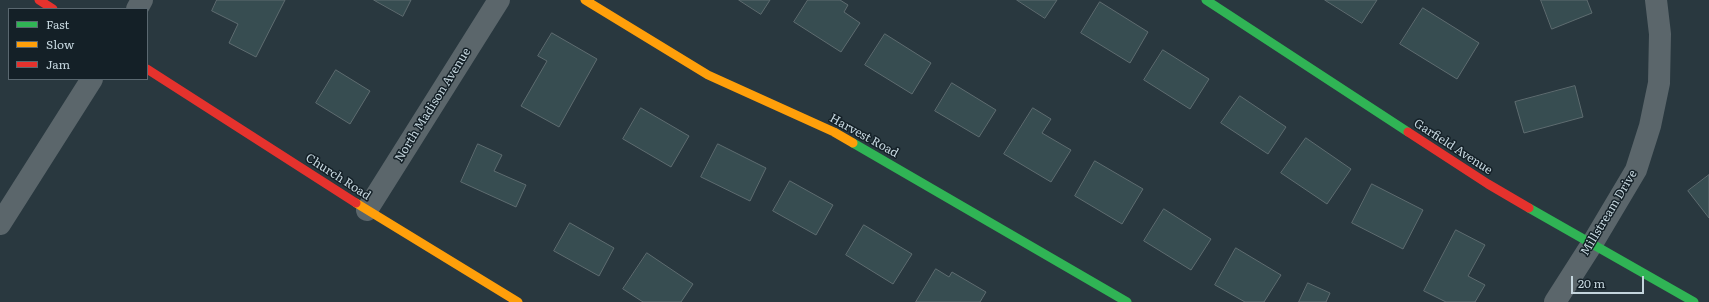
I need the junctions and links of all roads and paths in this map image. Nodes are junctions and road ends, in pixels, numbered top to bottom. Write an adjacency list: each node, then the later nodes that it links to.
1 (38, 0): 6 (street)
2 (499, 0): 9 (street, North Madison Avenue)
3 (585, 0): 13 (street, Harvest Road)
4 (1206, 0): 11 (street, Garfield Avenue)
5 (1656, 0): 11 (street, Millstream Drive)
6 (51, 8)
7 (148, 70): 9 (street, Church Road)
8 (91, 80): 10 (street)
9 (367, 210): 12 (street, Church Road)
10 (0, 224)
11 (1592, 244): 14 (street, Millstream Drive); 15 (street, Garfield Avenue)
12 (505, 299)
13 (1127, 302)
14 (1555, 302)
15 (1694, 302)

